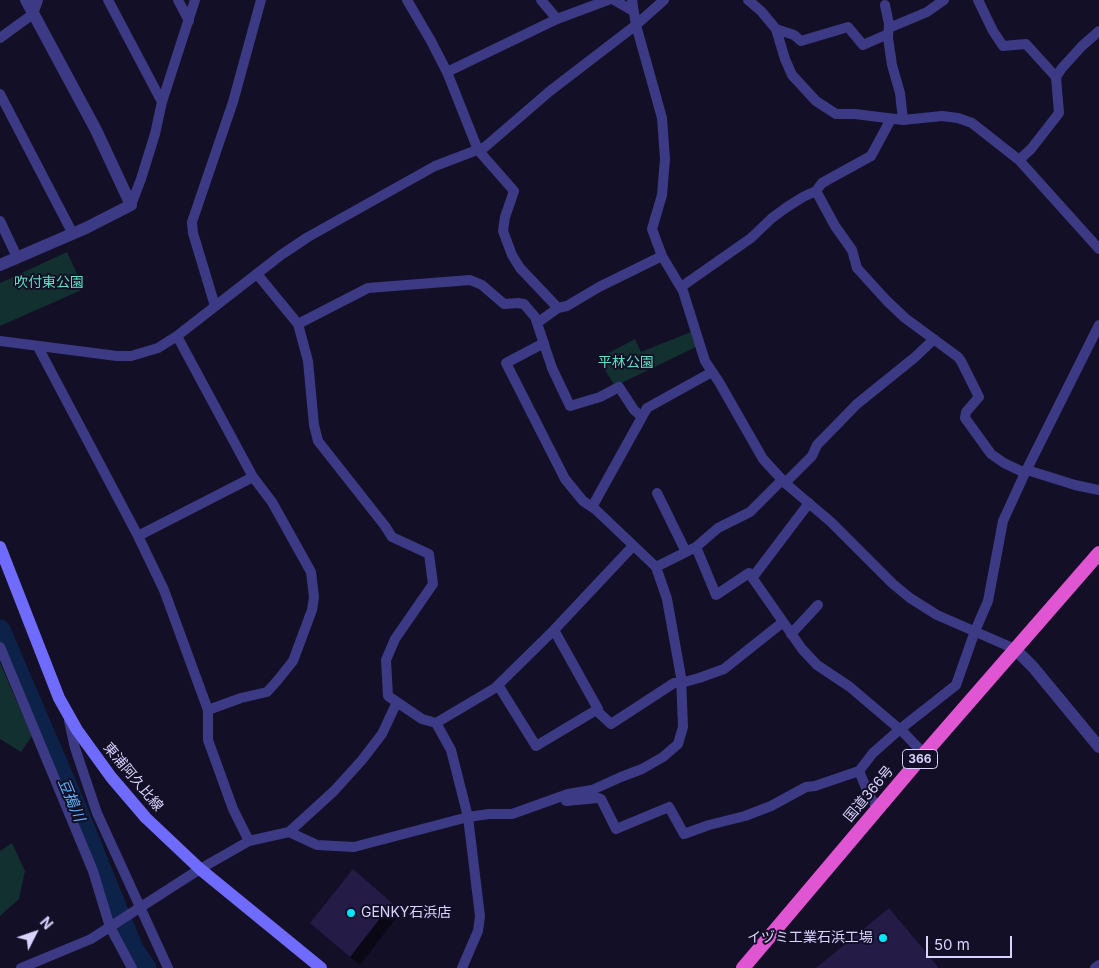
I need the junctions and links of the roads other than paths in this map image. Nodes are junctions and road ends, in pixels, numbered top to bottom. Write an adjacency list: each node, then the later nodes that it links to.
1 (26, 0): 18 (street)
2 (38, 0): 18 (street)
3 (108, 0): 29 (street)
4 (178, 0): 20 (street)
5 (195, 0): 20 (street)
6 (261, 0): 44 (street)
7 (407, 0): 26 (street)
8 (541, 0): 19 (street)
9 (608, 0): 19 (street)
10 (614, 0): 17 (street)
11 (632, 0): 17 (street)
12 (664, 0): 21 (street)
13 (748, 0): 22 (street)
14 (944, 0): 23 (street)
15 (978, 0): 27 (street)
16 (885, 5): 23 (street)
17 (633, 11): 21 (street)
18 (33, 14): 25 (street); 35 (street)
19 (557, 20): 26 (street)
20 (189, 21): 29 (street)
21 (636, 25): 32 (street); 39 (street)
22 (776, 29): 23 (street); 30 (street)
23 (889, 31): 31 (street)
24 (1099, 31): 27 (street)
25 (0, 38)
26 (447, 72): 32 (street)
27 (1056, 77): 33 (street)
28 (0, 94): 37 (street)
29 (162, 102): 35 (street)
30 (891, 119): 31 (street); 34 (street)
31 (903, 120): 33 (street)
32 (478, 150): 42 (street); 45 (street)
33 (1019, 160): 38 (street)
34 (816, 191): 43 (street); 50 (street)
35 (131, 204): 37 (street)
36 (0, 221): 40 (street)
37 (72, 234): 40 (street)
38 (1099, 249)
39 (662, 256): 43 (street); 45 (street)
40 (17, 257): 41 (street)
41 (0, 265)
42 (257, 274): 44 (street); 47 (street)
43 (681, 287): 54 (street)
44 (215, 306): 49 (street)
45 (558, 308): 46 (street)
46 (537, 323): 47 (street); 52 (street)
47 (298, 324): 79 (street)
48 (1099, 325): 56 (street)
49 (178, 336): 53 (street); 57 (street)
50 (934, 338): 56 (street); 58 (street)
51 (0, 341): 53 (street)
52 (544, 343): 55 (street); 62 (street)
53 (38, 347): 63 (street)
54 (712, 372): 55 (street); 58 (street)
55 (641, 416): 62 (street)
56 (1026, 471): 59 (street); 73 (street)
57 (253, 477): 63 (street); 81 (street)
58 (784, 482): 61 (street); 66 (street)
59 (1099, 490)
60 (657, 493): 66 (street)
61 (809, 504): 69 (street); 73 (street)
62 (592, 507): 64 (street)
63 (138, 536): 81 (street)
64 (633, 546): 68 (street); 72 (street)
65 (0, 547): 80 (main road, 東浦阿久比線)
66 (691, 550): 68 (street); 69 (street)
67 (1099, 552): 76 (highway, 国道366号 / 366)
68 (656, 567): 77 (street)
69 (754, 577): 71 (street)
70 (818, 605): 74 (street)
71 (783, 622): 74 (street); 77 (street)
72 (554, 630): 78 (street); 82 (street)
73 (975, 631): 76 (street); 84 (street)
74 (791, 634): 84 (street)
75 (0, 647): 95 (street)
76 (1015, 649): 85 (street); 86 (highway, 国道366号 / 366)
77 (681, 683): 82 (street); 88 (street)
78 (498, 685): 82 (street); 83 (street)
79 (397, 702): 83 (street); 91 (street)
80 (66, 710): 93 (main road, 東浦阿久比線); 94 (street)
81 (208, 710): 92 (street)
82 (596, 710)
83 (436, 723): 90 (street)
84 (899, 730): 86 (street); 87 (street)
85 (1099, 747)
86 (924, 754): 89 (highway, 国道366号 / 366)
87 (858, 772): 88 (street); 89 (street)
88 (549, 802): 90 (street)
89 (878, 809): 102 (highway, 国道366号 / 366)
90 (468, 817): 91 (street); 101 (street)
91 (289, 832): 92 (street)
92 (248, 841): 93 (street)
93 (200, 869): 94 (street); 100 (main road, 東浦阿久比線)
94 (140, 908): 95 (street); 99 (street)
95 (110, 927): 97 (street); 98 (street)
96 (1099, 965): 103 (street)
97 (21, 968)
98 (132, 968)
99 (168, 968)
100 (321, 968)
101 (462, 968)
102 (743, 968)
103 (1095, 968)

